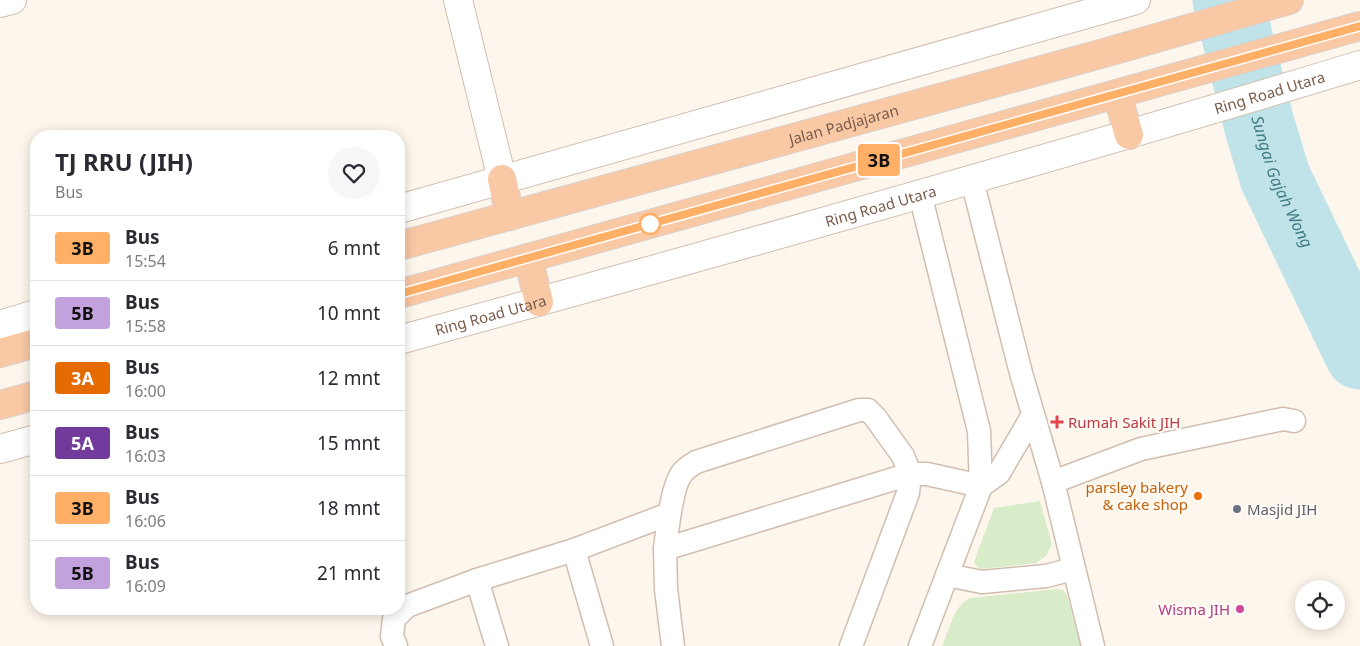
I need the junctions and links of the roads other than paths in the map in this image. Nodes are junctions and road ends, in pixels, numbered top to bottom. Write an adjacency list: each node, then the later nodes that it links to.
1 (12, 0): 5 (street)
2 (458, 0): 10 (street)
3 (1289, 0): 14 (highway, Jalan Padjajaran)
4 (1131, 1): 10 (street)
5 (0, 3)
6 (1353, 28): 8 (highway)
7 (1360, 65): 9 (street, Ring Road Utara)
8 (1127, 91): 9 (highway); 16 (highway)
9 (1135, 133): 11 (street, Ring Road Utara)
10 (502, 179): 13 (street); 14 (highway)
11 (972, 180): 12 (street, Ring Road Utara); 26 (lane)
12 (920, 194): 18 (street, Ring Road Utara); 32 (lane)
13 (405, 207)
14 (510, 216): 15 (highway, Jalan Padjajaran)
15 (405, 244)
16 (528, 258): 17 (highway); 18 (highway)
17 (405, 292)
18 (539, 302): 21 (street, Ring Road Utara)
19 (30, 316): 20 (street)
20 (0, 325)
21 (405, 338)
22 (30, 345): 23 (highway)
23 (0, 353)
24 (30, 397): 25 (highway)
25 (0, 406)
26 (1033, 415): 31 (lane); 32 (lane)
27 (1294, 421): 31 (lane)
28 (30, 441): 29 (street)
29 (0, 449)
30 (910, 474): 32 (lane); 33 (lane); 34 (lane); 45 (lane)
31 (1053, 482): 36 (lane)
32 (981, 486): 37 (lane)
33 (669, 514): 34 (lane); 35 (lane)
34 (665, 549): 44 (lane)
35 (574, 550): 38 (lane); 43 (lane)
36 (1073, 569): 37 (lane); 47 (lane)
37 (947, 575): 46 (lane)
38 (477, 580): 39 (lane); 42 (lane)
39 (405, 608)
40 (398, 615): 41 (lane)
41 (396, 646)
42 (497, 646)
43 (602, 646)
44 (673, 646)
45 (851, 646)
46 (920, 646)
47 (1093, 646)

